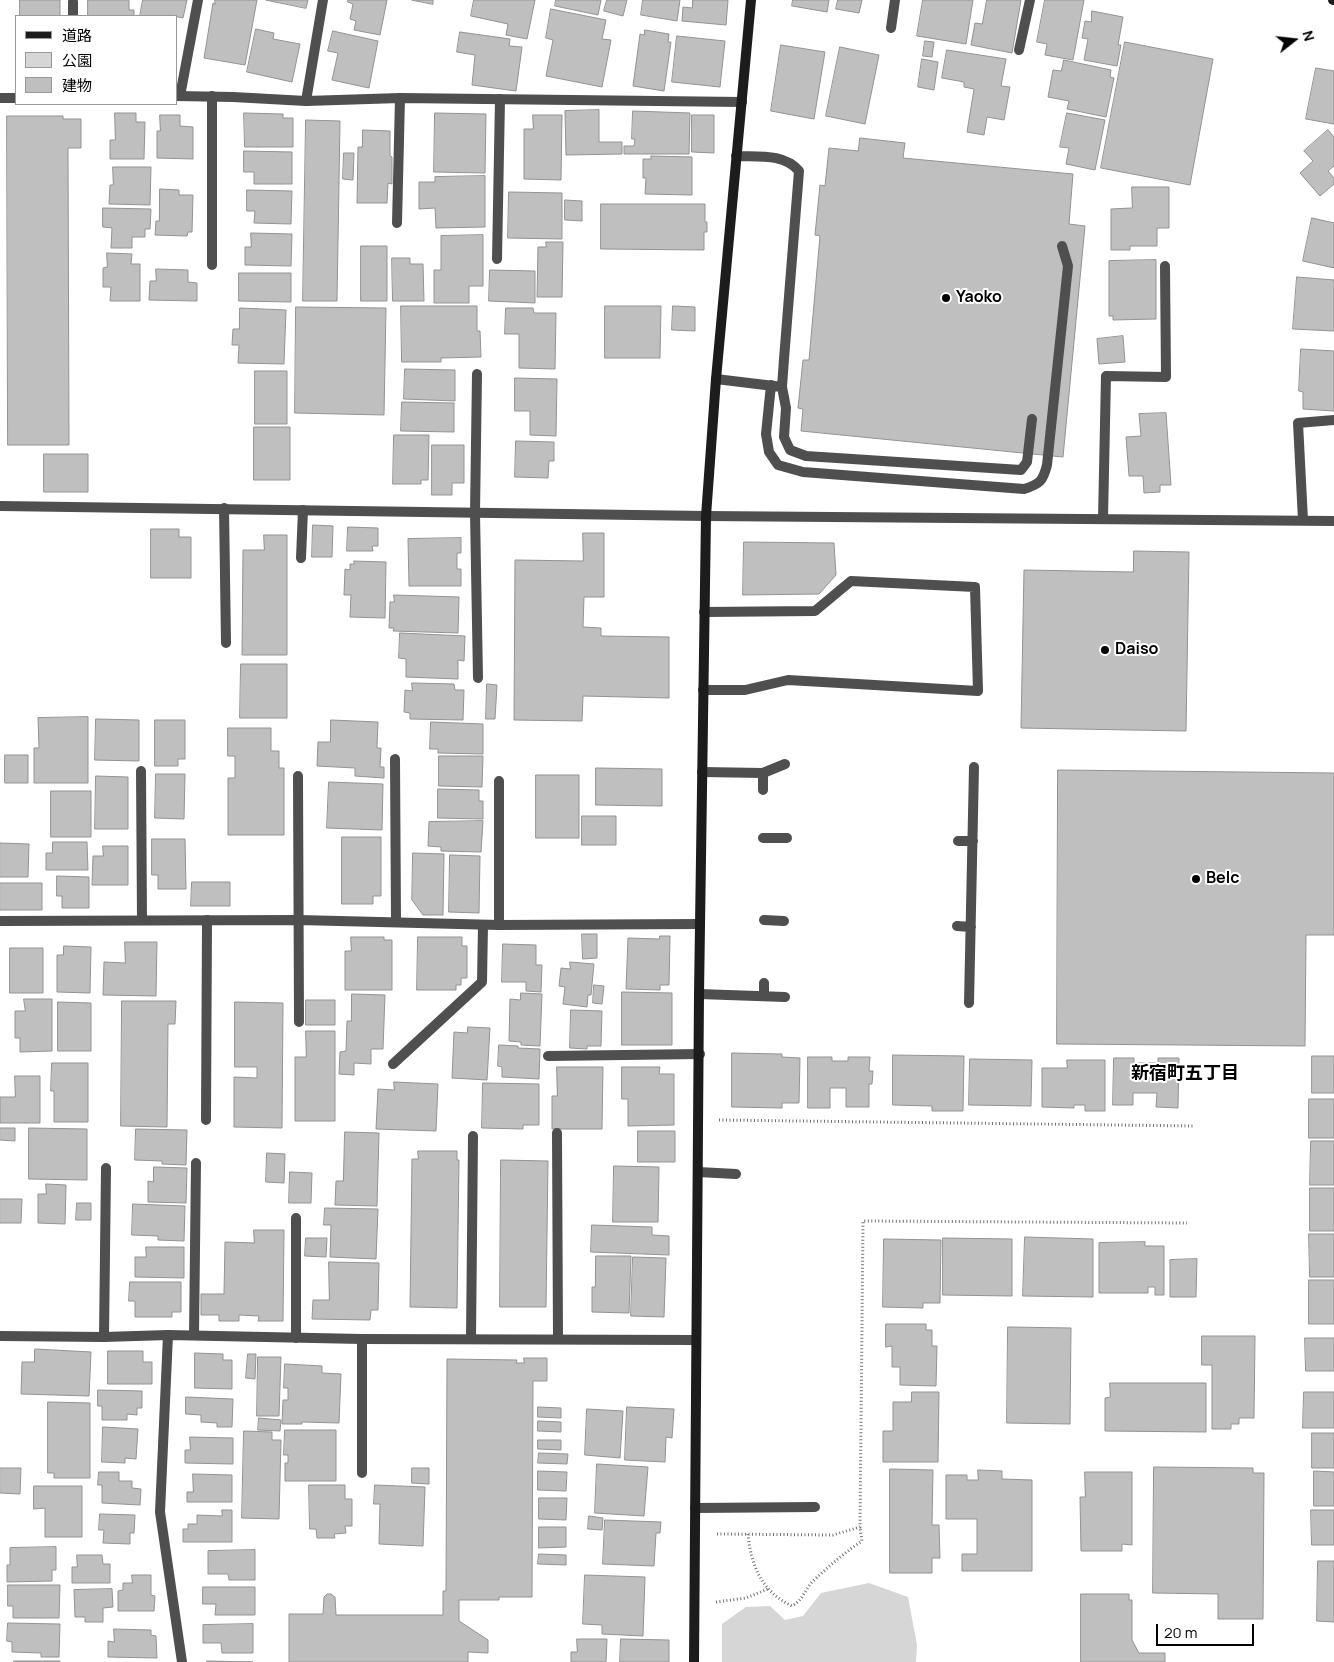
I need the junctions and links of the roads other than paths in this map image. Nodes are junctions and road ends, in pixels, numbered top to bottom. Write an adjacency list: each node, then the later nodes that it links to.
1 (198, 0): 10 (street)
2 (323, 0): 16 (street)
3 (751, 0): 17 (street)
4 (895, 0): 8 (street)
5 (1030, 0): 9 (street)
6 (73, 2): 7 (street)
7 (73, 15)
8 (891, 28)
9 (1019, 50)
10 (178, 96): 11 (street)
11 (212, 96): 16 (street); 22 (street)
12 (0, 98): 13 (street)
13 (15, 98)
14 (400, 98): 15 (street); 16 (street); 19 (street)
15 (500, 99): 17 (street); 21 (street)
16 (306, 102)
17 (742, 102): 18 (street)
18 (736, 156): 25 (street); 27 (street)
19 (397, 223)
20 (1062, 246): 26 (street)
21 (497, 259)
22 (212, 265)
23 (1165, 266): 35 (street)
24 (477, 374): 33 (street)
25 (716, 379): 26 (street); 34 (street)
26 (771, 385): 27 (street)
27 (782, 387): 28 (street)
28 (1032, 419)
29 (1334, 420): 36 (street)
30 (0, 506): 31 (street)
31 (224, 508): 32 (street); 40 (street)
32 (303, 510): 33 (street); 38 (street)
33 (475, 513): 34 (street); 41 (street)
34 (706, 516): 35 (street); 39 (street)
35 (1103, 519): 36 (street)
36 (1303, 520): 37 (street)
37 (1334, 521)
38 (301, 558)
39 (704, 612): 42 (street); 42 (street)
40 (226, 643)
41 (478, 678)
42 (703, 690): 47 (street)
43 (395, 758): 62 (street)
44 (784, 764): 48 (street)
45 (974, 767): 55 (street)
46 (141, 771): 56 (street)
47 (702, 772): 48 (street); 63 (street)
48 (763, 773): 51 (street)
49 (298, 776): 58 (street)
50 (498, 781): 65 (street)
51 (763, 790)
52 (763, 838): 53 (street)
53 (787, 838)
54 (958, 841): 55 (street)
55 (973, 841): 67 (street)
56 (142, 920): 57 (street); 60 (street)
57 (207, 920): 58 (street); 77 (street)
58 (299, 920): 62 (street); 73 (street)
59 (764, 920): 61 (street)
60 (0, 921)
61 (784, 921)
62 (396, 922): 64 (street)
63 (700, 924): 65 (street); 69 (street)
64 (483, 925): 65 (street); 76 (street)
65 (498, 925)
66 (957, 926): 67 (street)
67 (971, 927): 72 (street)
68 (764, 983): 70 (street)
69 (699, 994): 70 (street); 74 (street)
70 (764, 996): 71 (street)
71 (785, 997)
72 (969, 1003)
73 (299, 1022)
74 (700, 1054): 75 (street); 82 (street)
75 (548, 1056)
76 (393, 1064)
77 (206, 1120)
78 (557, 1133): 92 (street)
79 (472, 1136): 91 (street)
80 (196, 1163): 86 (street)
81 (106, 1168): 88 (street)
82 (698, 1172): 83 (street); 93 (street)
83 (736, 1174)
84 (296, 1218): 89 (street)
85 (168, 1335): 86 (street); 88 (street); 97 (street)
86 (194, 1335): 89 (street)
87 (0, 1336): 88 (street)
88 (104, 1337)
89 (296, 1338): 90 (street)
90 (362, 1339): 91 (street); 94 (street)
91 (471, 1339): 92 (street)
92 (558, 1339): 93 (street)
93 (696, 1340): 96 (street)
94 (362, 1473)
95 (815, 1507): 96 (street)
96 (695, 1508): 98 (street)
97 (182, 1662)
98 (694, 1662)

